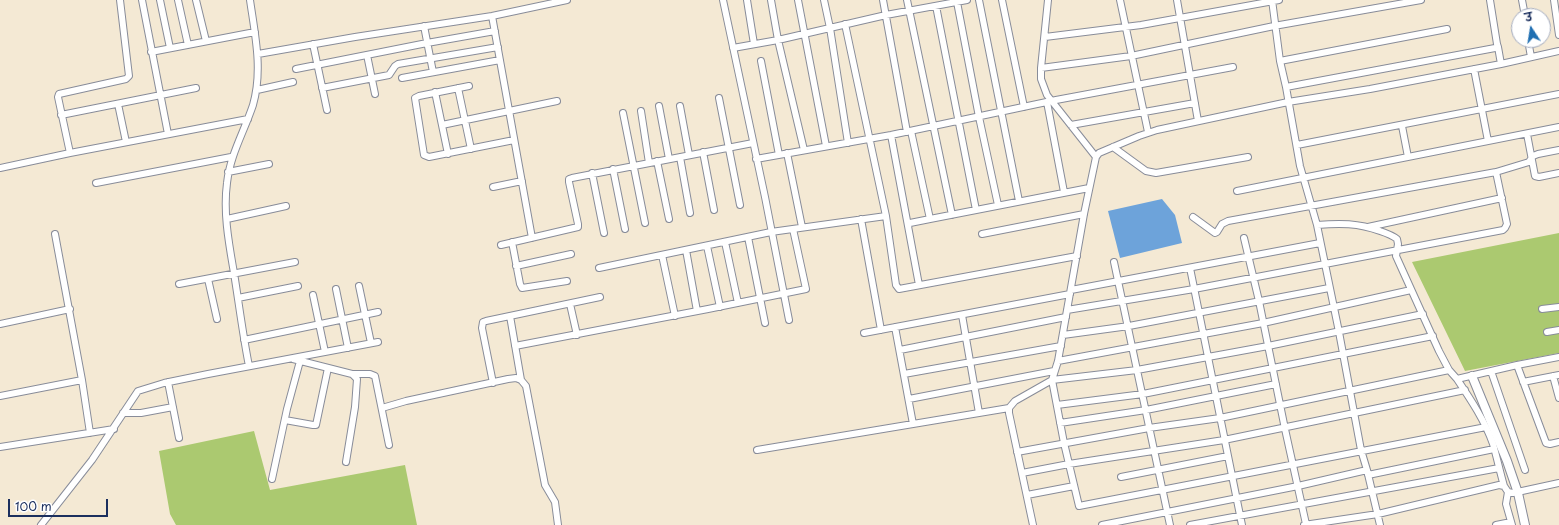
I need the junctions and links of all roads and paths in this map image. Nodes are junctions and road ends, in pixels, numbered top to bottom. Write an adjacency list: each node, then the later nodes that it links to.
1 (120, 0): 103 (street)
2 (142, 0): 56 (street)
3 (160, 0): 52 (street)
4 (178, 0): 49 (street)
5 (196, 0): 44 (street)
6 (250, 0): 39 (street)
7 (567, 0): 30 (street)
8 (723, 0): 53 (street)
9 (747, 0): 47 (street)
10 (771, 0): 43 (street)
11 (798, 0): 40 (street)
12 (824, 0): 36 (street)
13 (883, 0): 29 (street)
14 (907, 0): 28 (street)
15 (966, 0): 26 (street)
16 (979, 0): 100 (street)
17 (1002, 0): 95 (street)
18 (1048, 0): 42 (street)
19 (1120, 0): 35 (street)
20 (1177, 0): 31 (street)
21 (1279, 0): 25 (street)
22 (1421, 0): 34 (street)
23 (1490, 0): 51 (street)
24 (1554, 0): 41 (street)
25 (1272, 1): 31 (street); 34 (street)
26 (957, 2): 27 (street); 104 (street)
27 (936, 6): 28 (street); 107 (street)
28 (909, 11): 29 (street); 111 (street)
29 (886, 15): 32 (street); 114 (street)
30 (492, 16): 33 (street); 38 (street)
31 (1179, 17): 35 (street); 48 (street)
32 (845, 24): 36 (street); 120 (street)
33 (424, 26): 45 (street); 46 (street)
34 (1274, 26): 48 (street); 64 (street)
35 (1125, 27): 42 (street); 59 (street)
36 (830, 28): 40 (street); 124 (street)
37 (1447, 29): 64 (street)
38 (495, 31): 45 (street); 50 (street)
39 (255, 32): 44 (street); 57 (street)
40 (805, 34): 43 (street); 126 (street)
41 (1559, 34)
42 (1047, 37): 68 (street)
43 (778, 40): 47 (street); 130 (street)
44 (206, 41): 49 (street)
45 (427, 42): 58 (street); 61 (street)
46 (313, 44): 57 (street); 66 (street)
47 (754, 44): 53 (street)
48 (1185, 44): 59 (street); 72 (street)
49 (188, 45): 52 (street)
50 (498, 46): 61 (street); 62 (street)
51 (1498, 46): 65 (street); 78 (street)
52 (170, 48): 56 (street)
53 (733, 48): 123 (street)
54 (1529, 48): 60 (street)
55 (1559, 51): 60 (street)
56 (151, 52): 86 (street)
57 (258, 54): 82 (street)
58 (367, 55): 66 (street); 74 (street)
59 (1131, 56): 68 (street); 76 (street)
60 (1531, 57): 65 (street)
61 (430, 58): 71 (street); 74 (street)
62 (500, 60): 71 (street); 98 (street)
63 (761, 61): 137 (street)
64 (1280, 61): 78 (street)
65 (1502, 64): 70 (street)
66 (317, 65): 69 (street); 80 (street)
67 (1233, 67): 72 (street)
68 (1043, 68): 89 (street)
69 (296, 69)
70 (1474, 69): 90 (street); 96 (street)
71 (433, 72): 73 (street)
72 (1191, 75): 76 (street); 91 (street)
73 (402, 78)
74 (372, 79): 80 (street); 84 (street)
75 (293, 82): 82 (street)
76 (1138, 85): 89 (street); 101 (street)
77 (469, 86): 81 (street)
78 (1286, 87): 90 (street)
79 (196, 88): 86 (street)
80 (322, 88): 97 (street)
81 (458, 88): 83 (street); 106 (street)
82 (257, 90): 105 (street)
83 (435, 92): 109 (street); 135 (street)
84 (375, 94)
85 (1559, 94): 96 (street)
86 (161, 95): 92 (street); 116 (street)
87 (719, 98): 128 (street)
88 (557, 101): 98 (street)
89 (1052, 101): 95 (street); 110 (street); 162 (street)
90 (1288, 102): 108 (street); 125 (street)
91 (1195, 103): 101 (street); 108 (street)
92 (118, 104): 103 (street); 122 (street)
93 (660, 106): 143 (street)
94 (680, 106): 136 (street)
95 (1024, 107): 100 (street)
96 (1482, 109): 112 (street); 121 (street)
97 (327, 110)
98 (509, 111): 106 (street); 119 (street)
99 (640, 111): 147 (street)
100 (1002, 111): 104 (street); 164 (street)
101 (1143, 112): 110 (street); 115 (street)
102 (622, 113): 149 (street)
103 (62, 114): 133 (street)
104 (979, 116): 107 (street); 168 (street)
105 (248, 120): 116 (street); 139 (street)
106 (465, 120): 109 (street); 129 (street)
107 (959, 121): 111 (street); 170 (street)
108 (1198, 121): 115 (street)
109 (442, 125): 135 (street)
110 (1072, 125): 138 (street)
111 (934, 126): 114 (street); 173 (street)
112 (1402, 126): 125 (street); 141 (street)
113 (1559, 127): 117 (street)
114 (909, 132): 118 (street); 178 (street)
115 (1148, 132): 127 (street)
116 (168, 134): 122 (street)
117 (1527, 134): 121 (street); 145 (street)
118 (891, 135): 120 (street); 181 (street)
119 (514, 140): 129 (street); 157 (street)
120 (869, 140): 124 (street); 174 (street)
121 (1488, 141): 141 (street)
122 (126, 142): 133 (street)
123 (752, 143): 128 (street); 144 (street)
124 (848, 143): 126 (street)
125 (1297, 145): 156 (street)
126 (826, 146): 130 (street)
127 (1111, 147): 138 (street); 142 (street)
128 (729, 148): 132 (street); 165 (street)
129 (471, 149): 135 (street)
130 (804, 150): 134 (street)
131 (1559, 150): 145 (street)
132 (703, 152): 136 (street); 169 (street)
133 (70, 153): 150 (street)
134 (787, 153): 137 (street); 182 (street)
135 (448, 154)
136 (689, 155): 140 (street)
137 (779, 155): 144 (street)
138 (1098, 155): 160 (street)
139 (232, 157): 152 (street); 158 (street)
140 (680, 157): 143 (street); 171 (street)
141 (1408, 157): 156 (street)
142 (1248, 158)
143 (669, 159): 146 (street)
144 (756, 159): 187 (street)
145 (1531, 160): 153 (street); 155 (street)
146 (657, 161): 147 (street); 177 (street)
147 (650, 162): 149 (street)
148 (269, 164): 152 (street)
149 (634, 165): 151 (street); 180 (street)
150 (0, 168)
151 (613, 169): 154 (street); 184 (street)
152 (228, 172): 176 (street)
153 (1496, 172): 163 (street); 166 (street)
154 (592, 173): 188 (street); 192 (street)
155 (1559, 173)
156 (1303, 178): 161 (street); 166 (street)
157 (522, 181): 159 (street); 192 (street)
158 (96, 183)
159 (493, 187)
160 (1089, 188): 162 (street); 172 (street)
161 (1237, 191)
162 (1064, 192): 164 (street)
163 (1502, 198): 183 (street); 199 (street)
164 (1019, 201): 168 (street)
165 (740, 205)
166 (1310, 205): 175 (street); 186 (street)
167 (286, 206): 176 (street)
168 (998, 206): 170 (street)
169 (714, 210)
170 (976, 210): 173 (street)
171 (690, 213)
172 (1084, 214): 190 (street); 203 (street)
173 (952, 215): 178 (street)
174 (886, 216): 179 (street); 217 (street)
175 (1193, 217)
176 (227, 219): 211 (street)
177 (669, 219)
178 (930, 219): 181 (street)
179 (861, 220): 182 (street); 257 (street)
180 (645, 223)
181 (908, 226): 217 (street)
182 (802, 227): 185 (street)
183 (1368, 227): 186 (street); 199 (street)
184 (625, 229)
185 (792, 229): 187 (street); 225 (street)
186 (1318, 229): 196 (street)
187 (771, 232): 191 (street); 225 (street)
188 (604, 233)
189 (55, 234): 237 (street)
190 (982, 234)
191 (748, 237): 195 (street); 229 (street)
192 (532, 238): 194 (street)
193 (1244, 238): 204 (street)
194 (512, 242): 197 (street); 208 (street)
195 (725, 242): 198 (street); 232 (street)
196 (1320, 243): 204 (street); 207 (street)
197 (500, 244)
198 (707, 246): 200 (street); 235 (street)
199 (1397, 247): 207 (street); 223 (street)
200 (686, 250): 202 (street); 239 (street)
201 (571, 254): 208 (street)
202 (662, 255): 209 (street); 247 (street)
203 (1077, 256): 217 (street); 224 (street)
204 (1249, 257): 210 (street); 212 (street)
205 (295, 262): 211 (street)
206 (1114, 262): 215 (street)
207 (1324, 263): 212 (street); 220 (street)
208 (516, 266): 214 (street)
209 (599, 268)
210 (1190, 268): 215 (street); 222 (street)
211 (234, 274): 213 (street); 228 (street)
212 (1253, 277): 222 (street); 230 (street)
213 (208, 279): 216 (street); 248 (street)
214 (567, 281)
215 (1118, 281): 224 (street); 231 (street)
216 (179, 284)
217 (919, 285)
218 (298, 286): 228 (street)
219 (359, 286): 244 (street)
220 (1329, 288): 230 (street); 236 (street)
221 (336, 289): 249 (street)
222 (1194, 289): 231 (street); 241 (street)
223 (1411, 290): 236 (street); 243 (street)
224 (1070, 292): 242 (street); 245 (street)
225 (783, 293): 229 (street); 250 (street)
226 (313, 295): 254 (street)
227 (600, 297): 233 (street)
228 (238, 298): 267 (street)
229 (760, 298): 232 (street); 251 (street)
230 (1259, 301): 241 (street); 252 (street)
231 (1122, 302): 242 (street); 255 (street)
232 (738, 303): 235 (street)
233 (570, 304): 246 (street); 263 (street)
234 (1559, 306): 238 (street)
235 (720, 307): 239 (street)
236 (1333, 307): 252 (street); 259 (street)
237 (70, 309): 253 (street); 296 (street)
238 (1542, 309)
239 (697, 311): 247 (street)
240 (378, 312): 244 (street)
241 (1199, 313): 255 (street); 262 (street)
242 (1067, 314): 264 (street); 266 (street)
243 (1423, 314): 259 (street); 265 (street)
244 (365, 315): 249 (street); 269 (street)
245 (962, 315): 256 (street); 266 (street)
246 (510, 316): 270 (street); 302 (street)
247 (675, 316): 263 (street)
248 (217, 319)
249 (342, 319): 254 (street); 274 (street)
250 (789, 320)
251 (765, 323)
252 (1263, 323): 262 (street); 273 (street)
253 (0, 324)
254 (319, 324): 267 (street); 276 (street)
255 (1128, 326): 264 (street); 272 (street)
256 (895, 327): 257 (street); 275 (street)
257 (881, 330): 261 (street)
258 (1559, 330): 260 (street)
259 (1339, 332): 273 (street); 277 (street)
260 (1547, 332)
261 (864, 333)
262 (1203, 334): 272 (street); 278 (street)
263 (577, 335): 270 (street)
264 (1063, 335): 271 (street)
265 (1433, 336): 277 (street); 289 (street)
266 (966, 338): 275 (street); 283 (street)
267 (244, 340): 285 (street)
268 (378, 342): 269 (street)
269 (371, 343): 274 (street)
270 (516, 346): 297 (street)
271 (1061, 346): 282 (street); 283 (street)
272 (1133, 346): 282 (street); 288 (street)
273 (1268, 346): 278 (street); 287 (street)
274 (348, 348): 276 (street)
275 (900, 350): 293 (street)
276 (324, 352): 280 (street)
277 (1343, 355): 287 (street); 305 (street)
278 (1208, 357): 288 (street); 299 (street)
279 (1559, 357): 284 (street)
280 (291, 358): 281 (street); 285 (street)
281 (300, 361): 286 (street); 322 (street)
282 (1058, 361): 290 (street)
283 (970, 363): 293 (street); 304 (street)
284 (1517, 365): 291 (street); 301 (street)
285 (250, 366): 300 (street)
286 (328, 368): 292 (street); 322 (street)
287 (1273, 369): 299 (street); 303 (street)
288 (1137, 370): 298 (street); 307 (street)
289 (1449, 370): 295 (street); 305 (street)
290 (1054, 371): 298 (street); 304 (street)
291 (1491, 371): 295 (street); 347 (street)
292 (352, 374): 315 (street); 342 (street)
293 (904, 374): 311 (street)
294 (1556, 376): 301 (street); 310 (street)
295 (1465, 378): 306 (street); 358 (street)
296 (82, 380): 308 (street); 329 (street)
297 (521, 380): 302 (street); 368 (street)
298 (1052, 380): 312 (street); 316 (street)
299 (1213, 380): 307 (street); 309 (street)
300 (168, 382): 314 (street); 320 (street)
301 (1523, 382): 332 (street)
302 (493, 383): 315 (street)
303 (1276, 384): 309 (street); 313 (street)
304 (975, 387): 311 (street); 318 (street)
305 (1350, 389): 313 (street); 319 (street)
306 (1464, 390): 319 (street); 325 (street)
307 (1143, 394): 312 (street); 317 (street)
308 (0, 396)
309 (1216, 396): 317 (street); 321 (street)
310 (1559, 398)
311 (909, 399): 324 (street)
312 (1056, 405): 323 (street)
313 (1280, 406): 321 (street); 328 (street)
314 (173, 407): 320 (street); 330 (street)
315 (382, 408): 334 (street)
316 (1009, 408): 318 (street); 340 (street)
317 (1146, 410): 323 (street); 326 (street)
318 (979, 413): 324 (street)
319 (1354, 413): 328 (street); 338 (street)
320 (123, 414): 327 (street)
321 (1220, 418): 326 (street); 331 (street)
322 (285, 420): 352 (street)
323 (1060, 423): 333 (street)
324 (914, 424): 337 (street)
325 (1486, 427): 336 (street); 338 (street)
326 (1149, 428): 333 (street); 339 (street)
327 (114, 429): 329 (street); 367 (street)
328 (1285, 429): 331 (street); 344 (street)
329 (90, 433): 335 (street)
330 (179, 438)
331 (1224, 440): 339 (street); 341 (street)
332 (1559, 442)
333 (1064, 443): 340 (street); 343 (street)
334 (389, 445)
335 (0, 447)
336 (1494, 449): 345 (street); 348 (street)
337 (757, 450)
338 (1361, 450): 344 (street); 348 (street)
339 (1154, 451): 343 (street); 346 (street)
340 (1018, 452): 349 (street)
341 (1228, 456): 346 (street); 351 (street)
342 (346, 462)
343 (1069, 464): 349 (street); 354 (street)
344 (1293, 465): 351 (street); 355 (street)
345 (1499, 468): 357 (street); 358 (street)
346 (1158, 470): 350 (street); 356 (street)
347 (1525, 470)
348 (1368, 472): 355 (street); 357 (street)
349 (1022, 473): 359 (street)
350 (1121, 477)
351 (1233, 477): 356 (street); 360 (street)
352 (272, 479)
353 (1559, 483): 358 (street)
354 (1074, 486): 356 (street); 359 (street)
355 (1298, 486): 360 (street); 361 (street)
356 (1163, 490): 362 (street)
357 (1373, 492): 361 (street); 363 (street)
358 (1511, 492): 363 (street); 365 (street); 377 (street)
359 (1027, 495): 369 (street)
360 (1237, 498): 362 (street); 364 (street)
361 (1302, 504): 364 (street); 366 (street)
362 (1167, 511): 370 (street); 371 (street)
363 (1378, 514): 366 (street); 375 (street)
364 (1240, 515): 372 (street); 373 (street)
365 (1511, 523): 376 (street)
366 (1306, 524): 374 (street)
367 (41, 525)
368 (558, 525)
369 (1033, 525)
370 (1102, 525)
371 (1170, 525)
372 (1190, 525)
373 (1242, 525)
374 (1302, 525)
375 (1380, 525)
376 (1496, 525)
377 (1525, 525)

